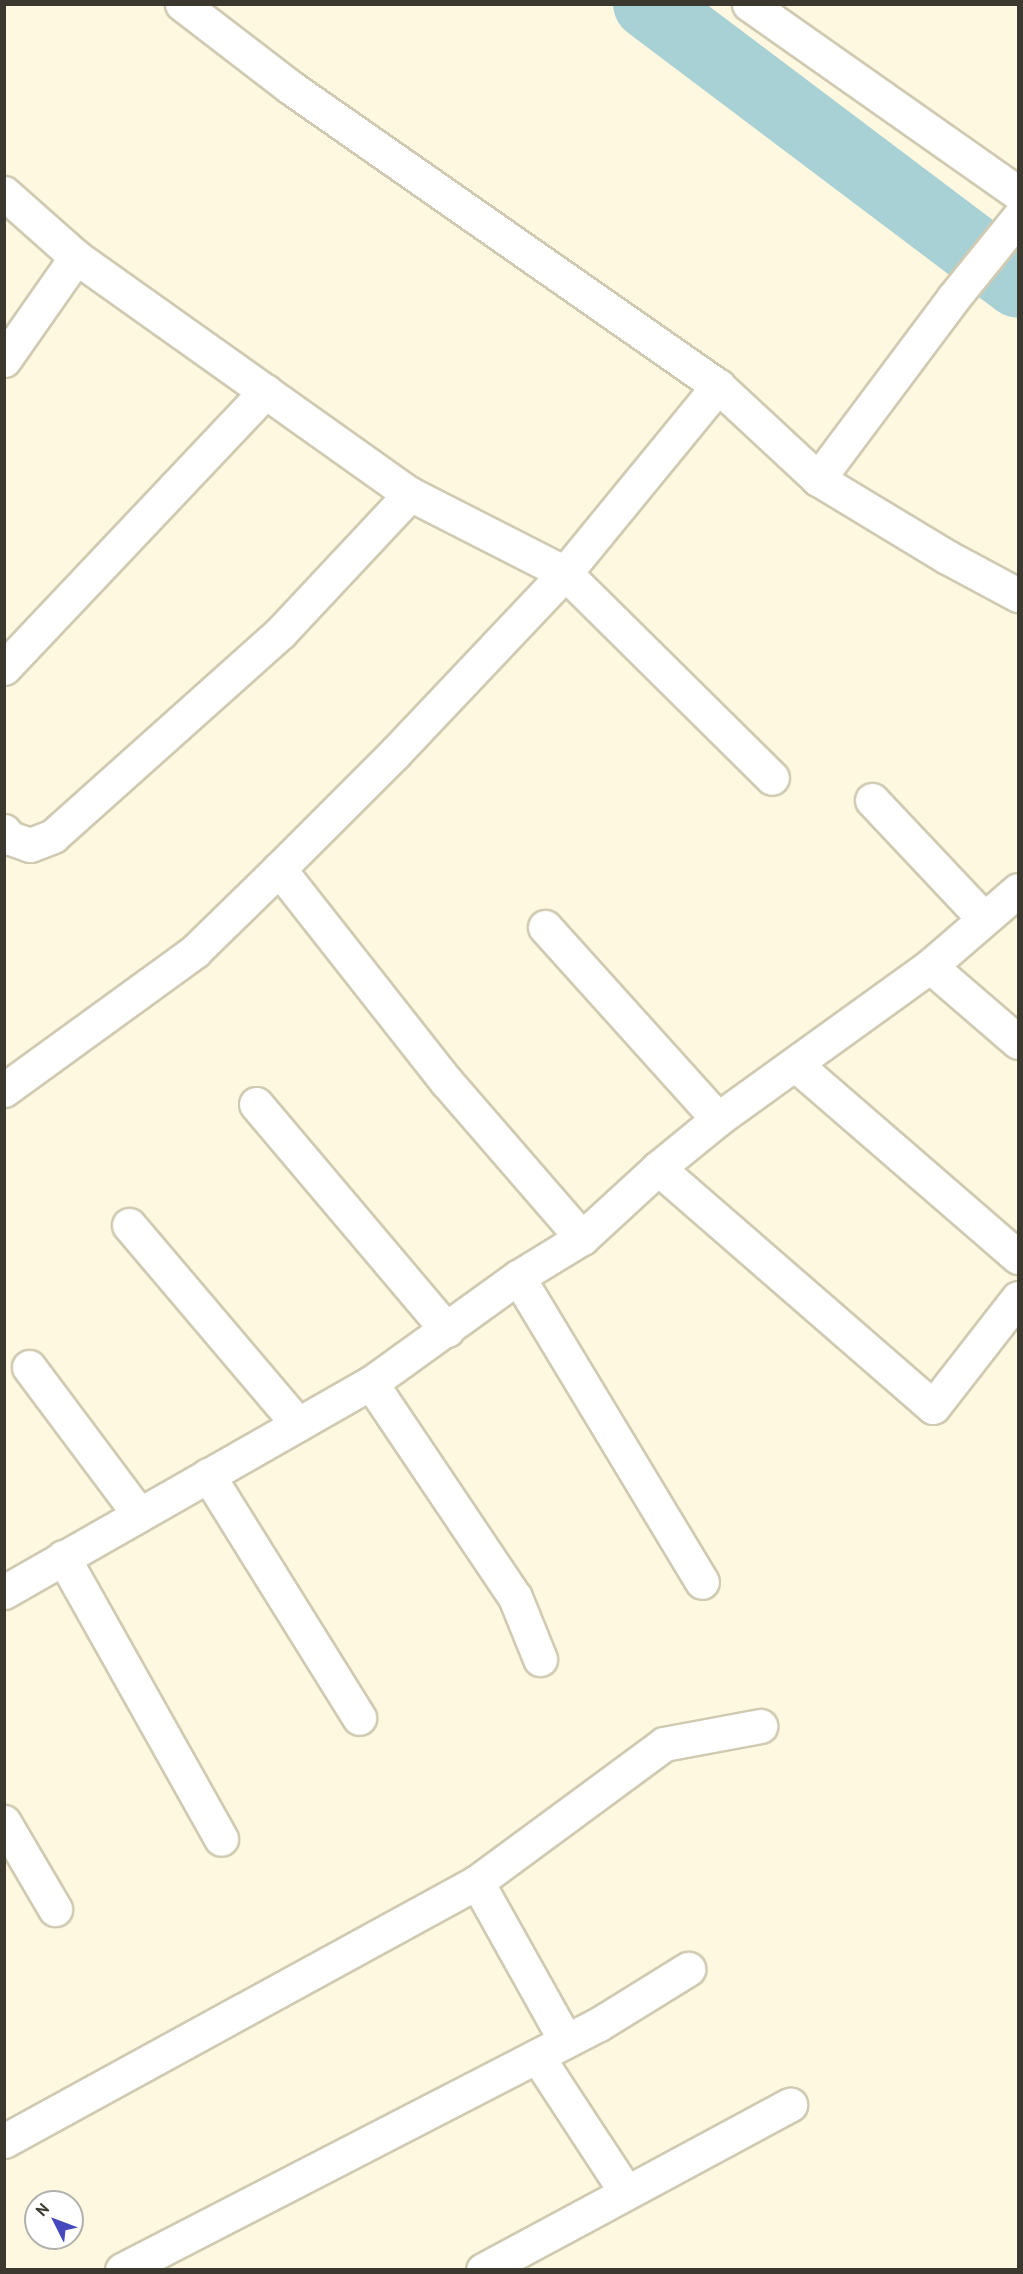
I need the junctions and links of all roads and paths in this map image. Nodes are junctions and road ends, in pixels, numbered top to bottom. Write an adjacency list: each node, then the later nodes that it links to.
1 (182, 4): 8 (street)
2 (749, 4): 3 (street)
3 (1018, 193)
4 (4, 194): 6 (street)
5 (1018, 218): 10 (street)
6 (76, 257): 7 (street); 9 (street)
7 (4, 360)
8 (718, 386): 10 (street); 12 (street)
9 (267, 391): 11 (street); 14 (street)
10 (818, 479): 13 (street)
11 (410, 494): 12 (street); 17 (street)
12 (565, 573): 15 (street); 18 (street)
13 (1018, 595)
14 (4, 668)
15 (772, 778)
16 (872, 800): 20 (street)
17 (4, 831)
18 (279, 869): 25 (street); 30 (street)
19 (1018, 890): 20 (street)
20 (984, 919): 22 (street)
21 (545, 927): 27 (street)
22 (930, 966): 23 (street); 24 (street)
23 (1018, 1042)
24 (795, 1065): 27 (street); 31 (street)
25 (10, 1077)
26 (256, 1104): 34 (street)
27 (718, 1119): 28 (street)
28 (658, 1168): 30 (street); 33 (street)
29 (129, 1225): 37 (street)
30 (582, 1238): 32 (street)
31 (1018, 1257)
32 (518, 1277): 34 (street); 42 (street)
33 (1018, 1298)
34 (447, 1330): 36 (street)
35 (29, 1367): 39 (street)
36 (371, 1383): 37 (street); 43 (street)
37 (298, 1424): 38 (street)
38 (208, 1475): 39 (street); 44 (street)
39 (139, 1514): 40 (street)
40 (63, 1557): 41 (street); 47 (street)
41 (11, 1579)
42 (702, 1582)
43 (540, 1659)
44 (360, 1718)
45 (760, 1726): 48 (street)
46 (4, 1822): 49 (street)
47 (221, 1839)
48 (477, 1882): 51 (street); 54 (street)
49 (55, 1909)
50 (688, 1969): 51 (street)
51 (566, 2041): 52 (street)
52 (537, 2056): 55 (street); 56 (street)
53 (790, 2105): 55 (street)
54 (4, 2141)
55 (626, 2193): 57 (street)
56 (122, 2270)
57 (483, 2270)

